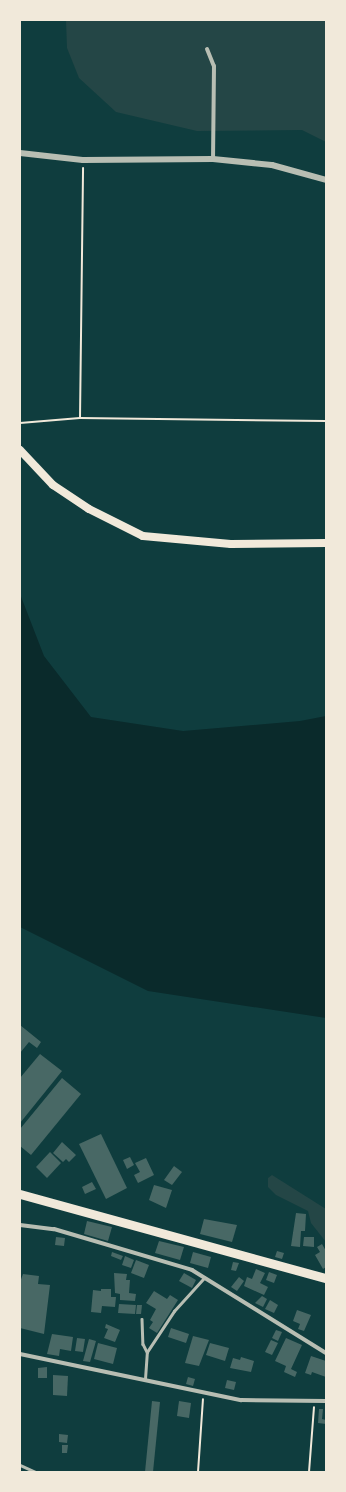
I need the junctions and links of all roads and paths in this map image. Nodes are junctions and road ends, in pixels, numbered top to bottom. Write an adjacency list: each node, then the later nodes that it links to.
1 (206, 49): 3 (street)
2 (20, 154): 4 (street)
3 (212, 159): 4 (street); 5 (street)
4 (83, 160): 6 (path)
5 (326, 180)
6 (80, 418): 7 (path); 8 (path)
7 (326, 421)
8 (20, 423)
9 (20, 450): 10 (main road)
10 (326, 544)
11 (20, 1194): 14 (highway)
12 (20, 1225): 13 (street)
13 (204, 1277): 16 (lane); 17 (street)
14 (326, 1278)
15 (142, 1319): 16 (lane)
16 (147, 1352): 19 (lane)
17 (326, 1353)
18 (20, 1354): 19 (street)
19 (145, 1379): 20 (street)
20 (204, 1392): 21 (street); 25 (path)
21 (315, 1400): 22 (street); 26 (path)
22 (326, 1401)
23 (20, 1465): 24 (lane)
24 (36, 1472)
25 (198, 1472)
26 (309, 1472)

